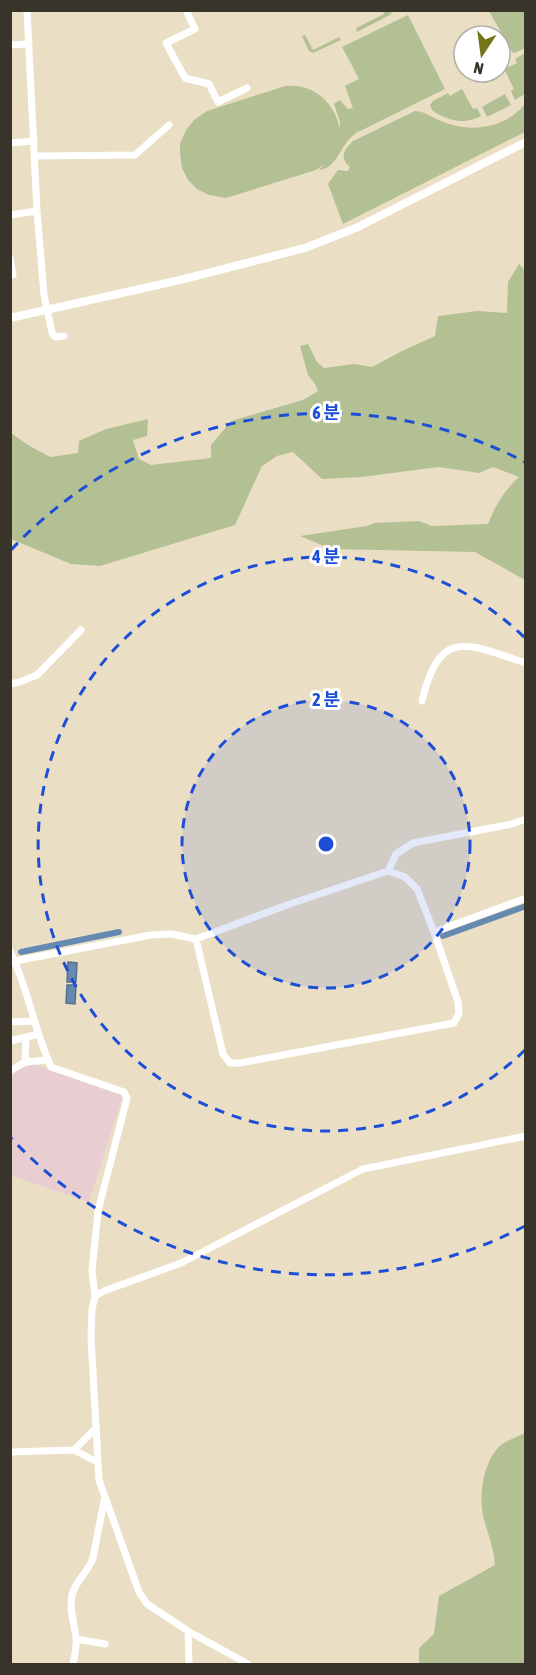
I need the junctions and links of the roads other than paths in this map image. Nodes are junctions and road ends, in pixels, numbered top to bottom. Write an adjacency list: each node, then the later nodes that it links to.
1 (27, 10): 3 (street)
2 (186, 10): 5 (street)
3 (29, 44): 4 (street); 7 (street)
4 (10, 45)
5 (247, 88)
6 (169, 125): 10 (street)
7 (34, 141): 9 (street); 10 (street)
8 (525, 142): 15 (main road)
9 (10, 143)
10 (34, 156): 11 (street)
11 (38, 212): 12 (street); 15 (street)
12 (10, 215)
13 (10, 258): 14 (street)
14 (13, 275)
15 (47, 309): 16 (main road); 17 (street)
16 (10, 318)
17 (64, 336)
18 (81, 630): 20 (street)
19 (525, 663): 21 (street)
20 (10, 684)
21 (422, 701)
22 (525, 819): 23 (street)
23 (388, 871): 25 (street); 26 (street)
24 (525, 898): 25 (street)
25 (434, 932): 26 (street)
26 (196, 939): 28 (street)
27 (10, 951): 28 (street)
28 (13, 961): 29 (street)
29 (35, 1021): 30 (street); 31 (street)
30 (10, 1022)
31 (39, 1034): 32 (street); 34 (street)
32 (26, 1038): 33 (street); 35 (street)
33 (10, 1041)
34 (48, 1060): 35 (street); 38 (street)
35 (25, 1062): 36 (street)
36 (10, 1071)
37 (525, 1136): 38 (street)
38 (95, 1296): 39 (street)
39 (96, 1428): 40 (street); 42 (street)
40 (74, 1450): 41 (street); 42 (street)
41 (10, 1452)
42 (97, 1462): 43 (street)
43 (105, 1499): 44 (street); 45 (street)
44 (188, 1631): 47 (street); 49 (street)
45 (76, 1639): 46 (street); 48 (street)
46 (105, 1644)
47 (244, 1663)
48 (73, 1665)
49 (189, 1665)

